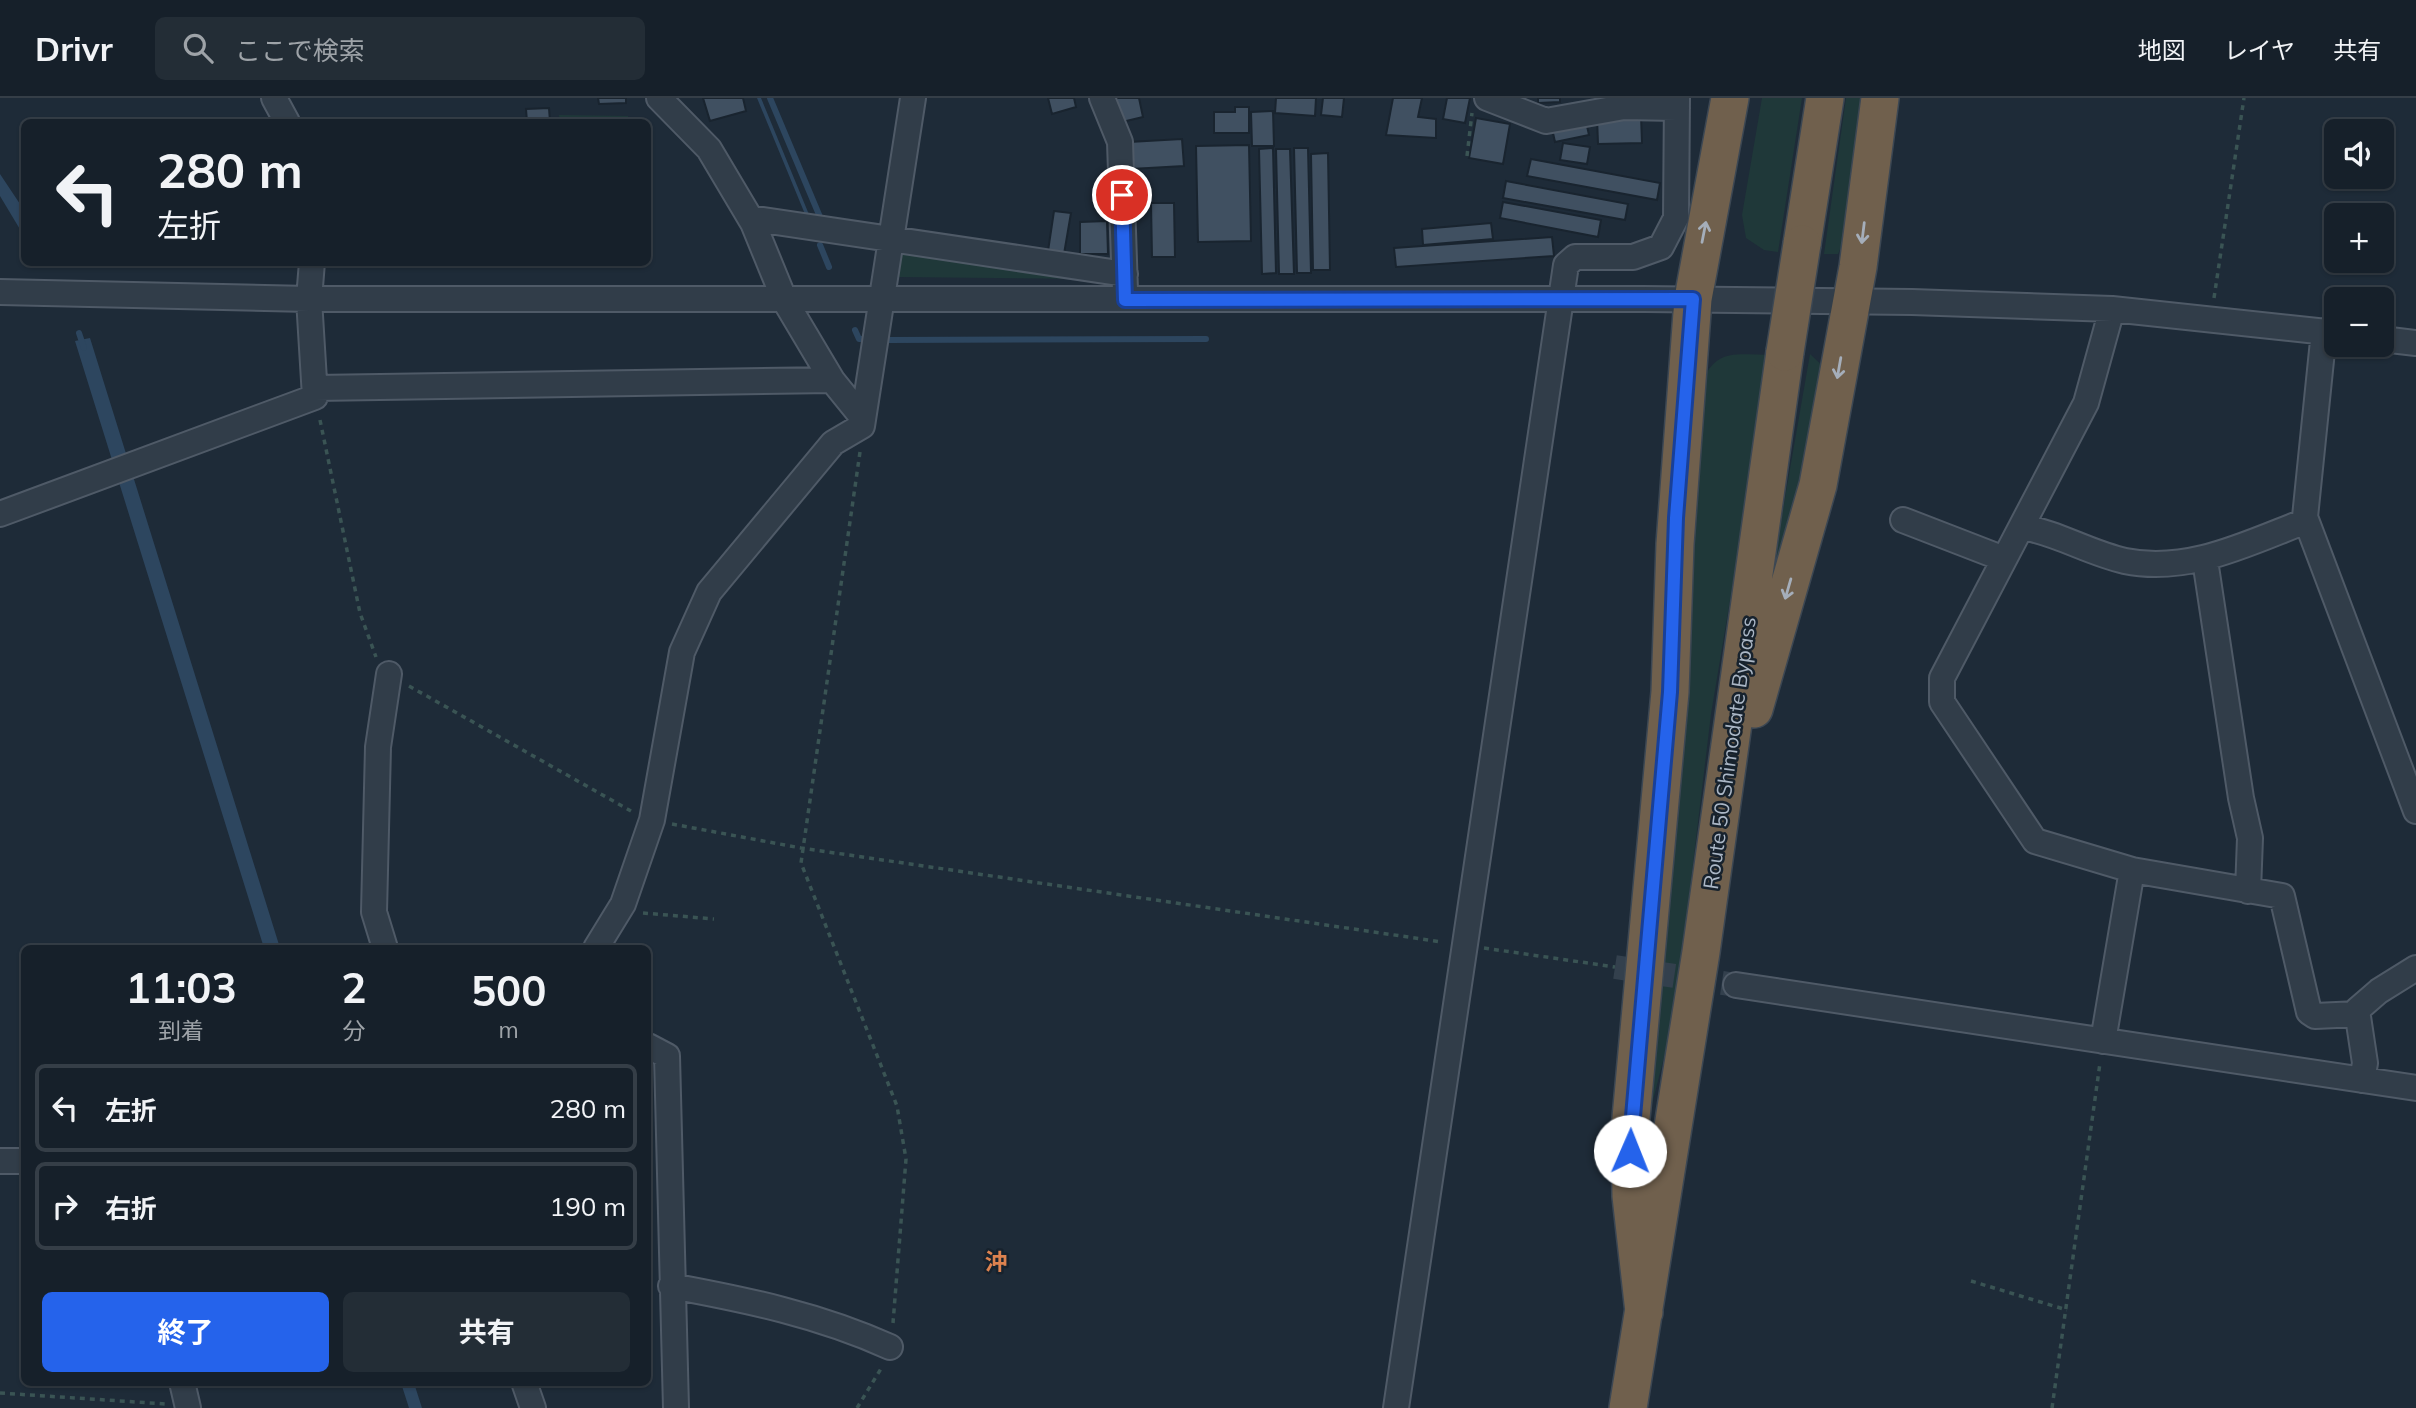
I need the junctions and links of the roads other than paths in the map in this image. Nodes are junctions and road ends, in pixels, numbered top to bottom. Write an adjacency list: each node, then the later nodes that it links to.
1 (274, 98): 10 (street)
2 (659, 98): 11 (street)
3 (914, 98): 12 (street)
4 (1102, 98): 14 (street)
5 (1730, 98): 19 (highway, one-way to 5)
6 (1825, 98): 39 (highway, Route 50 Shimodate Bypass, bridge)
7 (1880, 98): 22 (highway, one-way to 22)
8 (1677, 103): 9 (street); 18 (street)
9 (1480, 104)
10 (285, 119)
11 (750, 218): 12 (street); 21 (street)
12 (890, 239): 14 (street); 17 (street)
13 (312, 266): 16 (street)
14 (1125, 274): 20 (street)
15 (0, 292): 16 (street)
16 (309, 299): 21 (street); 29 (street)
17 (883, 299): 20 (street); 21 (street); 30 (street)
18 (1560, 299): 19 (street); 20 (street); 59 (street)
19 (1693, 299): 22 (street); 54 (highway)
20 (1125, 300)
21 (785, 301): 28 (street)
22 (1852, 301): 23 (street); 39 (highway, one-way to 39)
23 (2112, 309): 24 (street); 34 (street)
24 (2324, 331)
25 (2394, 340): 26 (street)
26 (2416, 343)
27 (2327, 357): 33 (street)
28 (832, 380): 29 (street); 30 (street)
29 (315, 392): 31 (street)
30 (862, 421): 43 (street)
31 (0, 514)
32 (1903, 520): 35 (street)
33 (2306, 521): 36 (street); 38 (street)
34 (2022, 527): 35 (street); 36 (street)
35 (2004, 559): 40 (street)
36 (2205, 560): 41 (street)
37 (389, 674): 42 (street)
38 (2416, 811)
39 (1716, 842): 54 (highway, Route 50 Shimodate Bypass)
40 (2132, 870): 41 (street); 47 (street)
41 (2248, 891): 46 (street)
42 (384, 945)
43 (598, 945)
44 (2416, 968): 46 (street)
45 (1735, 985): 47 (street)
46 (2358, 1014): 49 (street)
47 (2103, 1041): 49 (street)
48 (651, 1048): 53 (street)
49 (2362, 1080): 50 (street)
50 (2416, 1088)
51 (0, 1161): 52 (street)
52 (21, 1161)
53 (671, 1286): 55 (street); 58 (street)
54 (1644, 1312): 60 (highway, Route 50 Shimodate Bypass)
55 (890, 1347)
56 (525, 1386): 57 (street)
57 (533, 1408)
58 (676, 1408)
59 (1396, 1408)
60 (1628, 1408)

